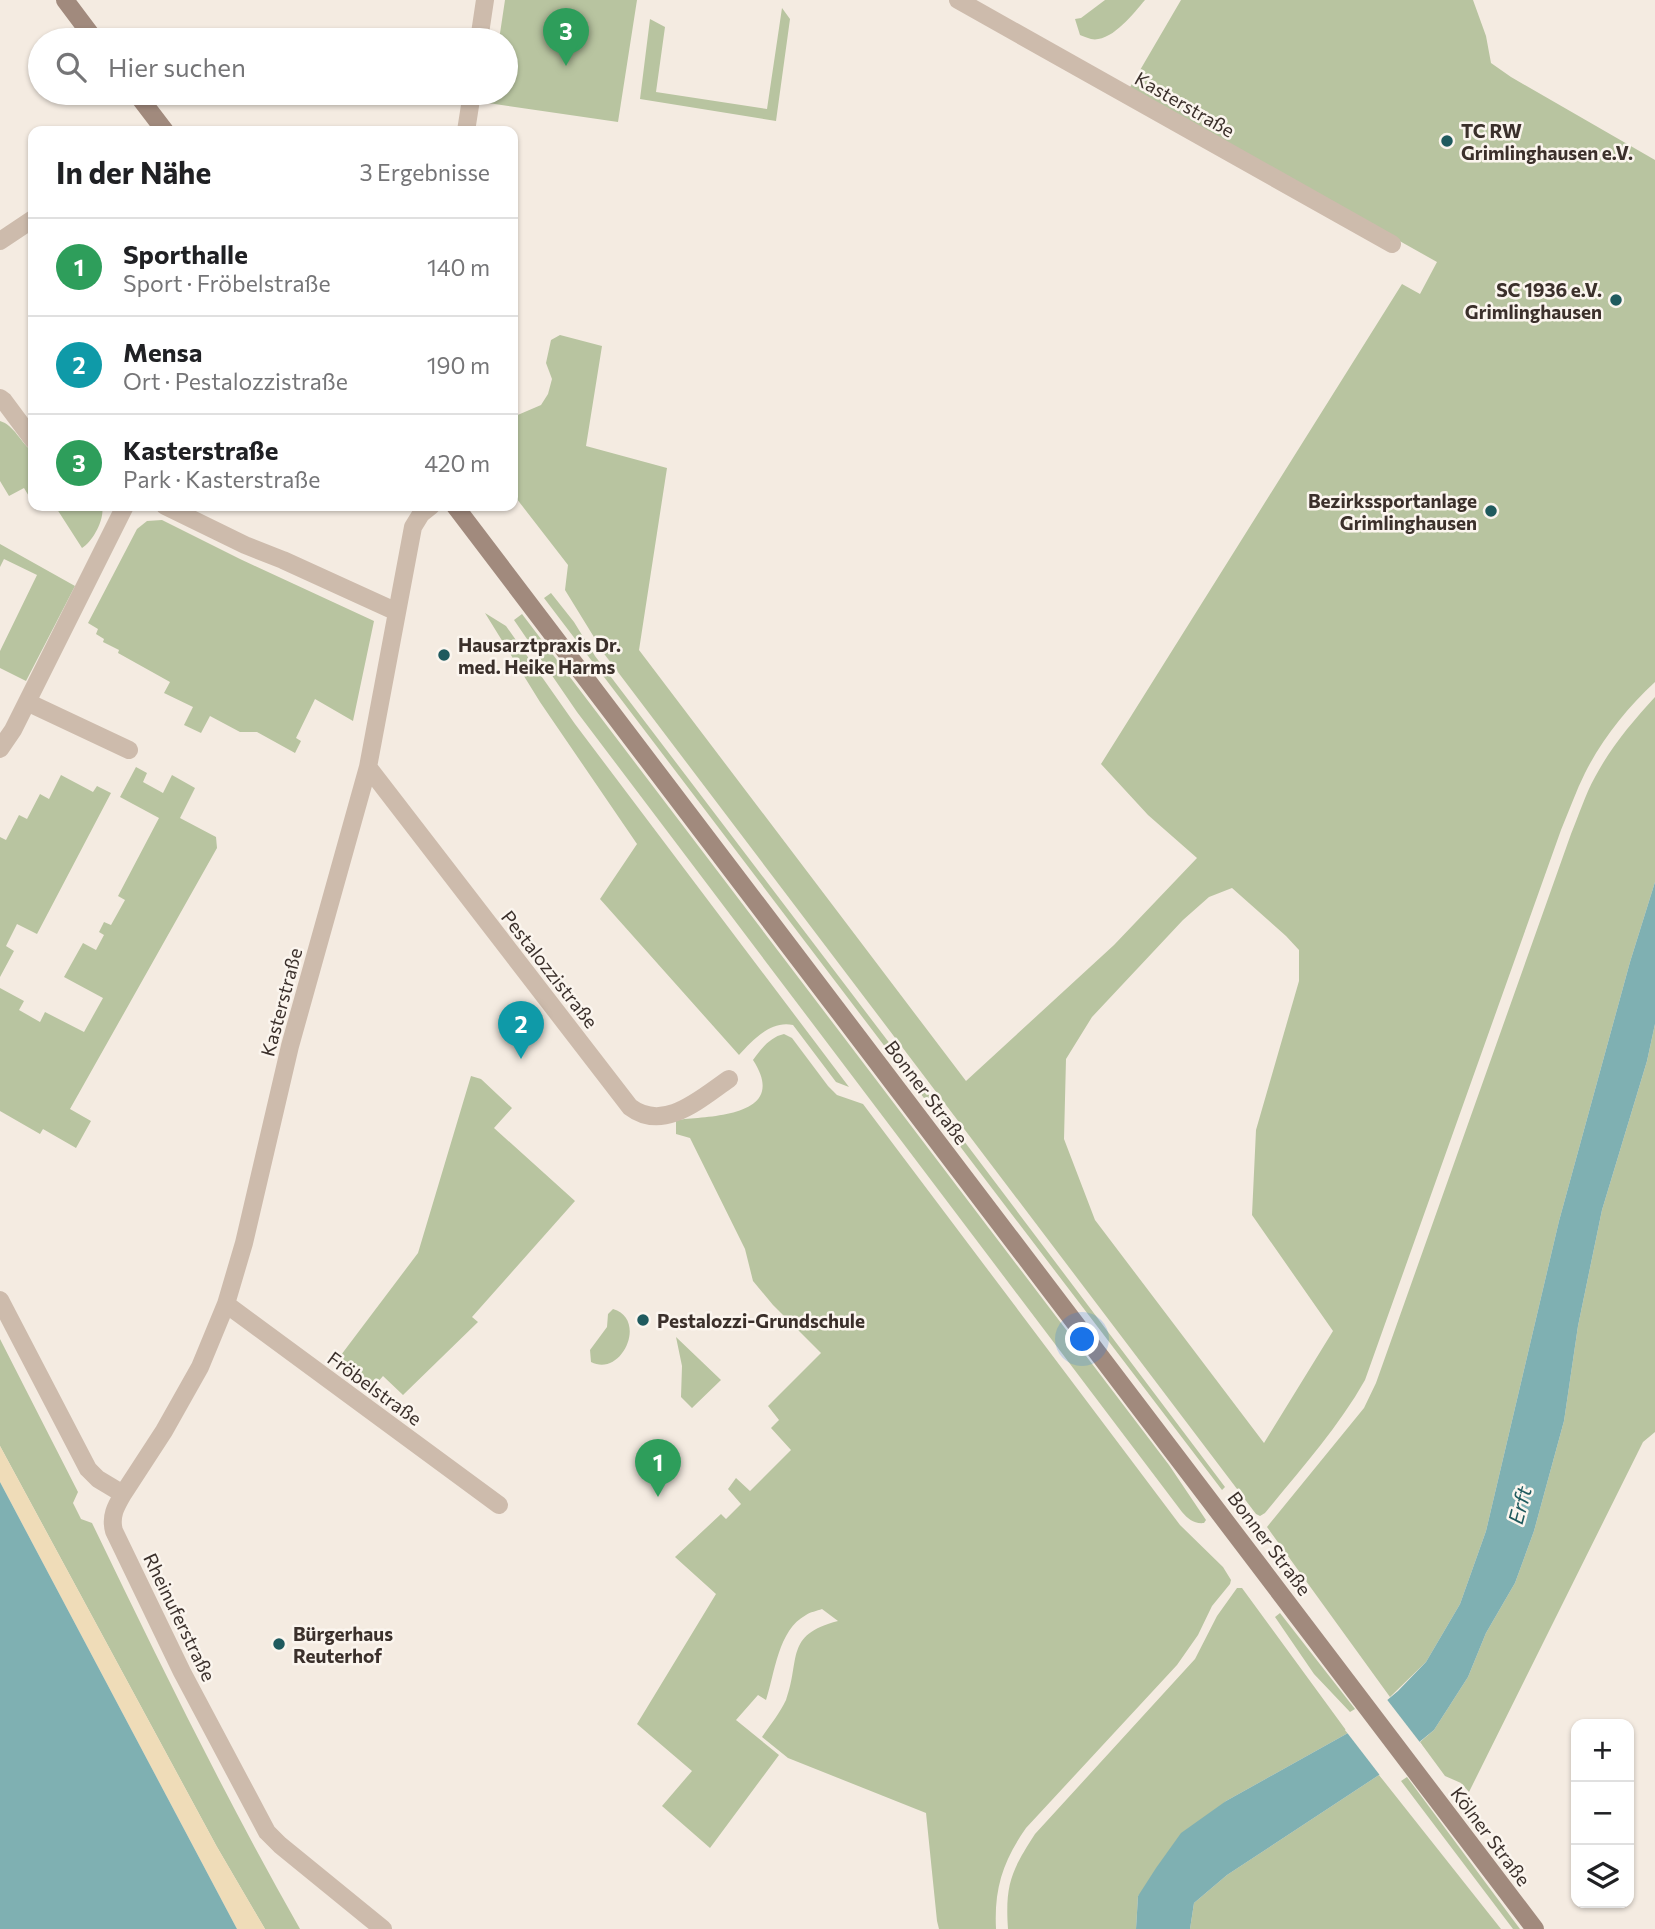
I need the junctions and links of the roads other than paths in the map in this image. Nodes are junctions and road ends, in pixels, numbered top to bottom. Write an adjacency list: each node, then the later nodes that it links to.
1 (65, 0): 4 (main road)
2 (485, 0): 5 (street)
3 (958, 0): 12 (street, Kasterstraße)
4 (86, 28)
5 (481, 28)
6 (144, 105): 8 (main road)
7 (470, 105): 9 (street)
8 (161, 126)
9 (467, 126)
10 (28, 222): 11 (street)
11 (0, 241)
12 (1392, 244)
13 (0, 398): 14 (street)
14 (28, 433)
15 (122, 511): 20 (street)
16 (175, 511): 19 (street)
17 (425, 511): 19 (street, Kasterstraße)
18 (459, 511): 29 (main road, Bonner Straße)
19 (397, 612): 23 (street, Kasterstraße)
20 (27, 702): 21 (street); 22 (street)
21 (0, 749)
22 (129, 750)
23 (368, 767): 24 (street, Pestalozzistraße); 26 (street, Kasterstraße)
24 (729, 1079)
25 (0, 1300): 27 (street)
26 (226, 1304): 27 (street, Kasterstraße); 28 (street, Fröbelstraße)
27 (123, 1494): 30 (street, Rheinuferstraße)
28 (499, 1505)
29 (1414, 1769): 31 (main road, Kölner Straße)
30 (382, 1928)
31 (1535, 1929)

